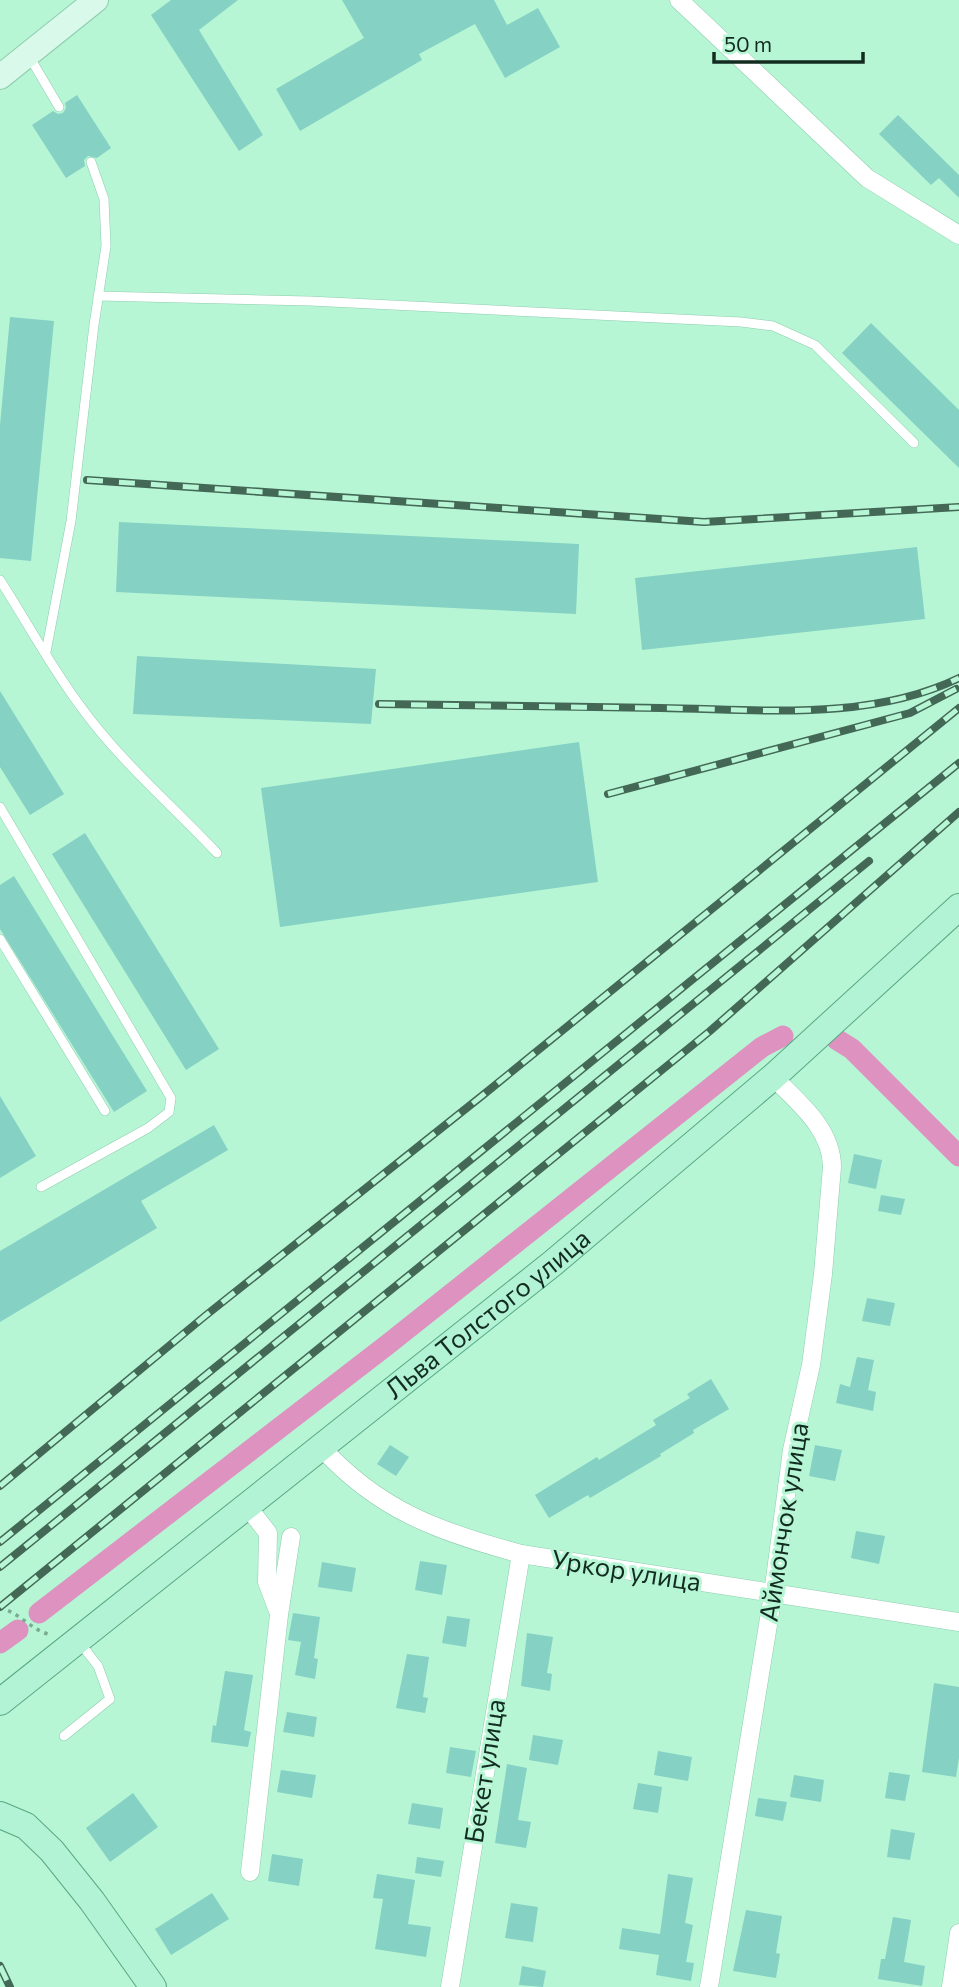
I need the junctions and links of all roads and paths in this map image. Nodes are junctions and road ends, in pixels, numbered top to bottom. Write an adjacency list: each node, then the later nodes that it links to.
1 (96, 0): 3 (street)
2 (678, 0): 7 (street)
3 (28, 55): 4 (street); 5 (lane)
4 (0, 77)
5 (59, 107)
6 (91, 162): 8 (lane)
7 (959, 235)
8 (98, 296): 9 (lane); 11 (lane)
9 (914, 443)
10 (0, 580): 11 (lane)
11 (46, 652): 13 (lane)
12 (0, 807): 18 (lane)
13 (217, 853)
14 (959, 907): 16 (main road, Льва Толстого улица)
15 (0, 939): 17 (lane)
16 (773, 1077): 19 (main road, Льва Толстого улица); 23 (street, Аймончок улица)
17 (105, 1111)
18 (41, 1187)
19 (321, 1447): 20 (main road, Льва Толстого улица); 22 (street, Уркор улица)
20 (247, 1506): 25 (street); 27 (main road, Льва Толстого улица)
21 (291, 1537): 25 (street)
22 (521, 1554): 23 (street, Уркор улица); 34 (street, Бекет улица)
23 (773, 1594): 26 (street, Уркор улица); 35 (street, Аймончок улица)
24 (0, 1608): 27 (path)
25 (279, 1615): 31 (street)
26 (959, 1622)
27 (77, 1640): 28 (main road, Льва Толстого улица); 29 (lane)
28 (0, 1702)
29 (64, 1737)
30 (0, 1815): 33 (main road)
31 (250, 1872)
32 (959, 1933): 36 (street)
33 (153, 1987)
34 (450, 1987)
35 (709, 1987)
36 (951, 1987)

